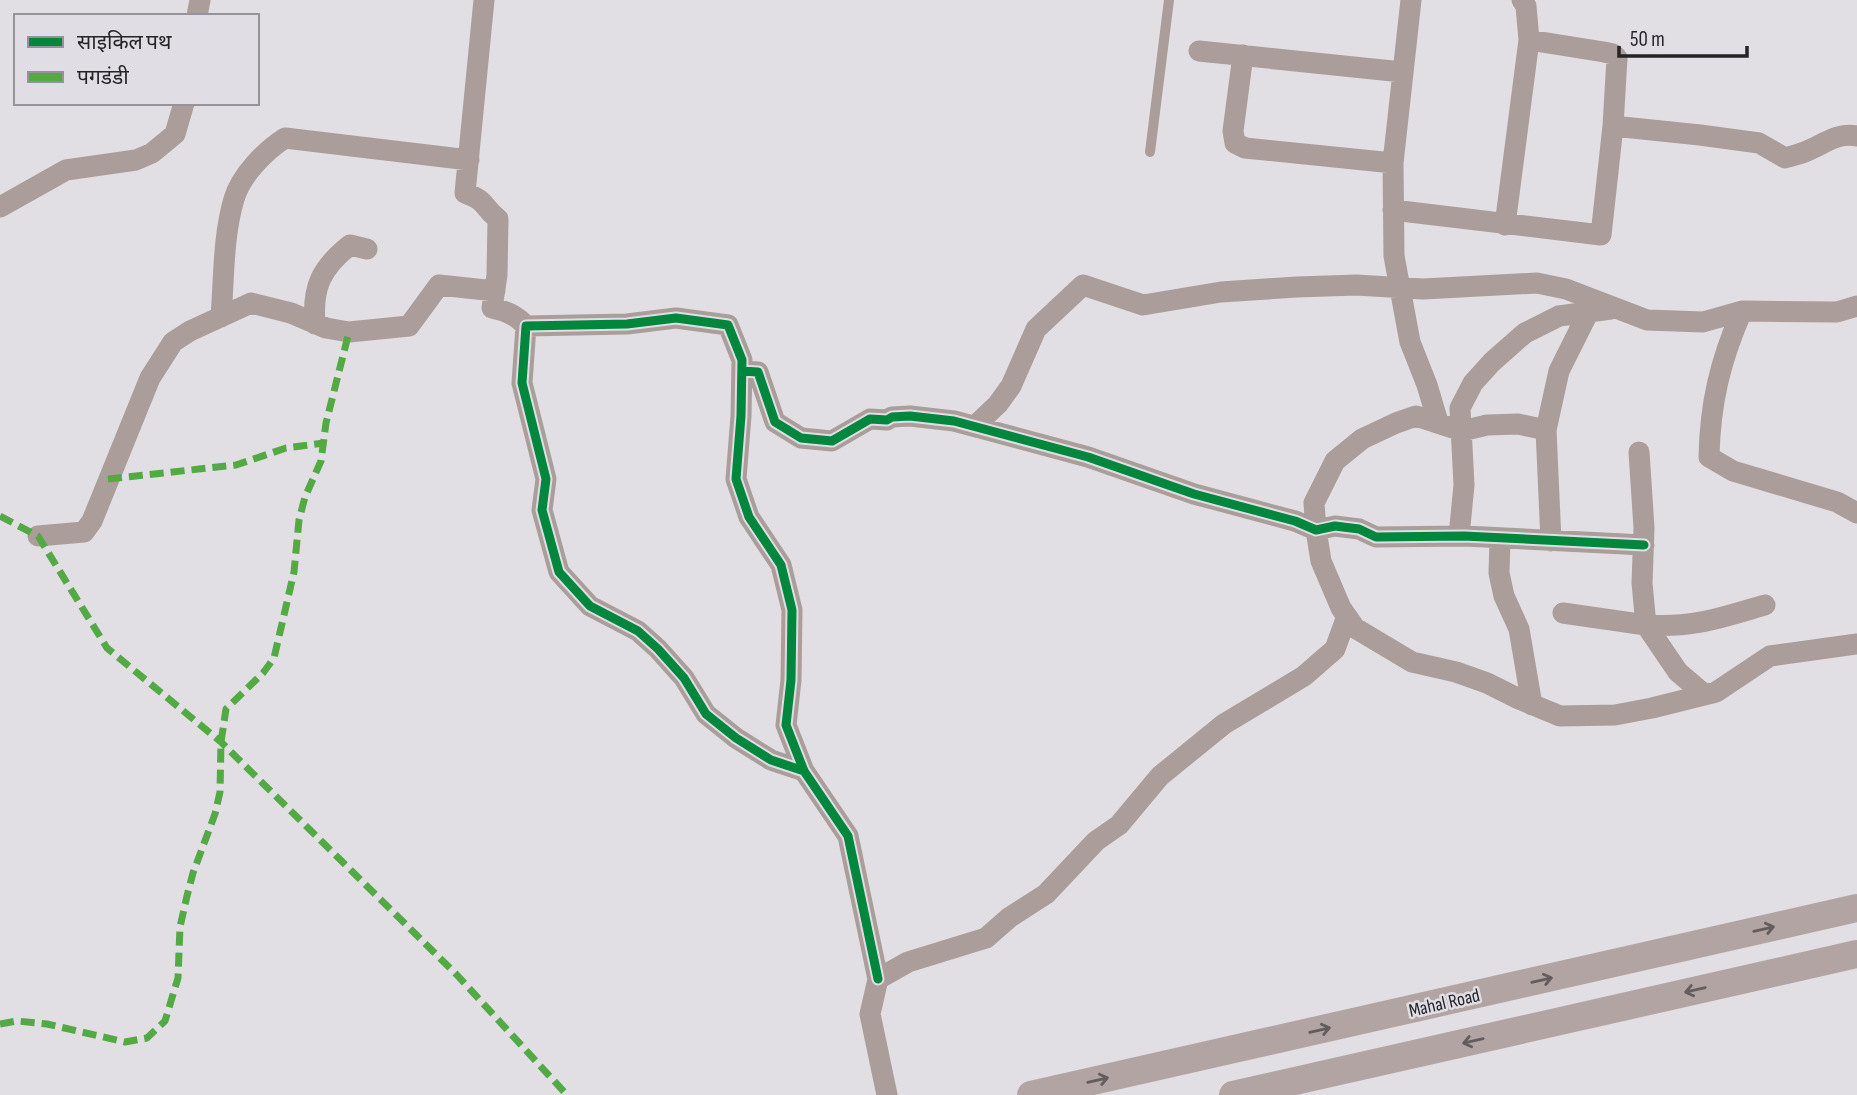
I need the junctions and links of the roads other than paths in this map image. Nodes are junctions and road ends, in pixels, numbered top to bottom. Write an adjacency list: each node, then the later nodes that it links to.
1 (484, 0): 13 (street)
2 (1169, 0): 12 (lane)
3 (1411, 0): 8 (street)
4 (1522, 0): 5 (street)
5 (1529, 40): 10 (street); 17 (street)
6 (1199, 51): 7 (street)
7 (1243, 55): 8 (street); 14 (street)
8 (1402, 72): 14 (street)
9 (183, 105): 15 (street)
10 (1613, 126): 11 (street); 17 (street)
11 (1857, 136)
12 (1150, 152)
13 (469, 160): 20 (street); 25 (street)
14 (1392, 163): 16 (street)
15 (0, 207)
16 (1393, 210): 17 (street); 19 (street)
17 (1505, 225)
18 (367, 249): 26 (street)
19 (1398, 287): 22 (street); 29 (street); 30 (street)
20 (495, 291): 26 (street); 27 (street)
21 (1857, 306): 23 (street)
22 (1615, 308): 23 (street); 24 (street)
23 (1742, 311): 34 (street)
24 (1588, 313): 31 (street); 32 (street)
25 (220, 317): 26 (street); 36 (street)
26 (315, 324)
27 (526, 326): 28 (street); 48 (street)
28 (742, 371): 30 (street); 48 (street)
29 (1438, 422): 32 (street); 35 (street)
30 (976, 425): 35 (street)
31 (1546, 430): 32 (street); 39 (street)
32 (1462, 431): 37 (street)
33 (1639, 453): 40 (street)
34 (1857, 513)
35 (1316, 530): 37 (street); 43 (street)
36 (38, 536)
37 (1459, 536): 38 (street)
38 (1500, 539): 39 (street); 47 (street)
39 (1551, 541): 40 (street)
40 (1644, 545): 44 (street)
41 (1765, 605): 44 (street)
42 (1563, 613): 44 (street)
43 (1346, 616): 47 (street); 51 (street)
44 (1646, 625): 46 (street)
45 (1857, 644): 46 (street)
46 (1704, 695): 47 (street)
47 (1532, 705)
48 (804, 771): 51 (street)
49 (1857, 908): 53 (main road, Mahal Road, one-way to 49)
50 (1857, 954): 54 (main road, one-way to 54)
51 (878, 979): 52 (street)
52 (887, 1095)
53 (1031, 1095)
54 (1233, 1095)

